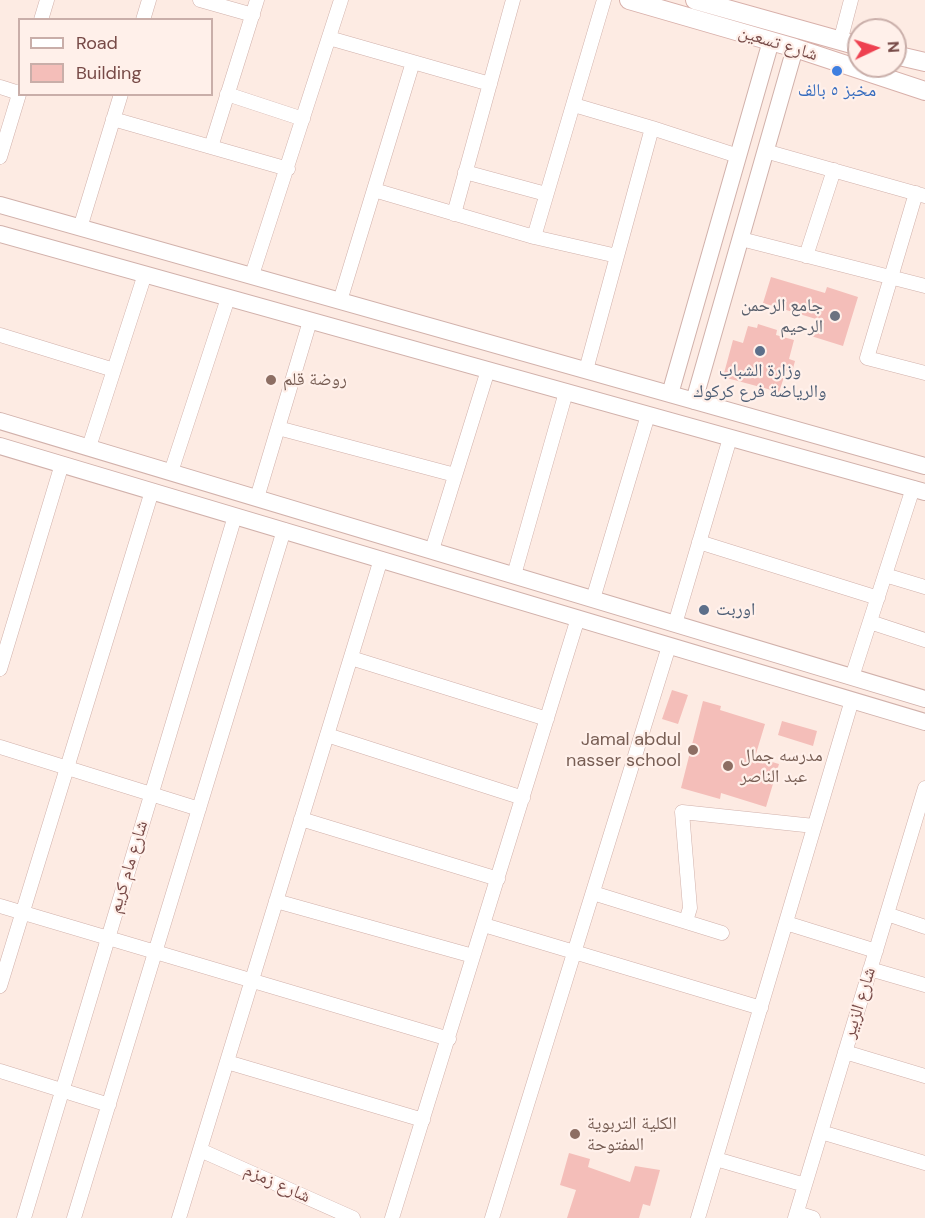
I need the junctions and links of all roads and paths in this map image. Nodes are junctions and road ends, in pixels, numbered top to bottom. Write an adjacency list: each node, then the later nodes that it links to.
1 (47, 0): 12 (street)
2 (149, 0): 13 (street)
3 (200, 0): 11 (street)
4 (257, 0): 11 (street)
5 (341, 0): 14 (street)
6 (513, 0): 24 (street)
7 (604, 0): 31 (street)
8 (630, 0): 15 (main road, شارع تسعين)
9 (695, 0): 16 (main road, شارع تسعين)
10 (851, 0): 16 (street)
11 (253, 15): 28 (street)
12 (42, 18)
13 (144, 18)
14 (329, 38): 20 (street); 33 (street)
15 (771, 41): 18 (main road, شارع تسعين); 22 (street)
16 (840, 42): 17 (main road, شارع تسعين)
17 (847, 43)
18 (795, 48): 23 (street); 26 (main road, شارع تسعين)
19 (907, 58): 21 (main road)
20 (413, 62): 24 (street); 42 (street)
21 (925, 62)
22 (765, 63): 23 (street); 37 (street)
23 (788, 70): 36 (street)
24 (490, 84): 41 (street)
25 (0, 87): 27 (street)
26 (925, 91)
27 (18, 92)
28 (227, 94): 33 (street); 35 (street)
29 (18, 95): 38 (street)
30 (120, 96): 32 (street)
31 (574, 105): 34 (street); 43 (street)
32 (113, 119): 35 (street); 49 (street)
33 (303, 119): 39 (street)
34 (651, 128): 37 (street); 53 (street)
35 (211, 147): 39 (street)
36 (765, 151): 40 (street); 47 (street)
37 (738, 156): 46 (street)
38 (0, 157)
39 (288, 169): 56 (street)
40 (834, 170): 44 (street); 54 (street)
41 (465, 172): 43 (street); 48 (street)
42 (374, 190): 48 (street); 61 (street)
43 (546, 194): 51 (street)
44 (920, 194): 57 (street)
45 (0, 205): 49 (street)
46 (724, 206): 47 (street); 70 (street)
47 (748, 213): 52 (street)
48 (454, 214): 51 (street)
49 (80, 228): 56 (street)
50 (0, 234): 55 (street)
51 (534, 237): 53 (street)
52 (741, 239): 54 (street); 71 (street)
53 (617, 256): 67 (street)
54 (806, 256): 57 (street)
55 (145, 274): 60 (street); 65 (street)
56 (252, 275): 59 (street)
57 (890, 277): 58 (street); 68 (street)
58 (925, 286)
59 (297, 289): 61 (street); 62 (street)
60 (228, 298): 62 (street); 80 (street)
61 (340, 301): 67 (street)
62 (287, 314): 63 (street)
63 (310, 321): 66 (street); 74 (street)
64 (0, 335): 65 (street)
65 (114, 370): 77 (street)
66 (488, 370): 69 (street); 81 (street)
67 (586, 370): 70 (street)
68 (925, 373)
69 (566, 392): 72 (street); 91 (street)
70 (670, 394): 71 (street)
71 (694, 401): 79 (street)
72 (648, 415): 75 (street); 96 (street)
73 (0, 421): 77 (street)
74 (278, 428): 81 (street); 84 (street)
75 (730, 438): 82 (street); 87 (street)
76 (0, 446): 78 (street)
77 (89, 447): 80 (street)
78 (62, 464): 83 (street); 103 (street)
79 (925, 466)
80 (171, 472): 84 (street)
81 (455, 475): 88 (street)
82 (919, 490): 92 (street)
83 (152, 491): 85 (street); 111 (street)
84 (257, 498): 88 (street)
85 (235, 516): 86 (street); 113 (street, شارع مام كريم)
86 (284, 530): 89 (street); 115 (street)
87 (699, 542): 95 (street); 99 (street)
88 (432, 550): 90 (street)
89 (381, 559): 93 (street); 102 (street)
90 (477, 564): 91 (street); 93 (street)
91 (514, 575): 96 (street)
92 (885, 575): 94 (street); 95 (street)
93 (470, 586): 97 (street)
94 (925, 587)
95 (878, 598): 98 (street)
96 (593, 599): 99 (street)
97 (578, 618): 101 (street); 107 (street)
98 (870, 622): 100 (street); 104 (street)
99 (675, 624): 104 (street)
100 (925, 640)
101 (669, 646): 106 (street); 120 (street)
102 (351, 658): 107 (street); 109 (street)
103 (0, 669)
104 (852, 677): 105 (street)
105 (925, 699)
106 (852, 700): 108 (street); 117 (street)
107 (547, 719): 114 (street)
108 (925, 722)
109 (327, 735): 114 (street); 116 (street)
110 (0, 747): 111 (street)
111 (67, 768): 113 (street); 123 (street)
112 (925, 788): 118 (street, شارع الزبير)
113 (150, 794): 115 (street); 130 (street, شارع مام كريم)
114 (523, 798): 119 (street)
115 (199, 809): 132 (street)
116 (301, 819): 119 (street); 121 (street)
117 (814, 826): 125 (street); 126 (street)
118 (919, 833): 124 (street, شارع الزبير)
119 (498, 879): 127 (street)
120 (593, 892): 125 (street); 133 (street)
121 (276, 901): 134 (street); 136 (street)
122 (0, 906): 123 (street)
123 (22, 913): 130 (street); 138 (street)
124 (887, 914): 128 (street); 131 (street, شارع الزبير)
125 (686, 921): 129 (street)
126 (786, 923): 131 (street); 139 (street)
127 (484, 925): 133 (street); 134 (street)
128 (925, 927)
129 (722, 933)
130 (107, 938): 132 (street); 145 (street, شارع مام كريم)
131 (876, 951): 135 (street, شارع الزبير)
132 (155, 952): 136 (street); 146 (street)
133 (575, 952): 139 (street); 159 (street)
134 (473, 956): 140 (street)
135 (870, 969): 137 (street); 141 (street, شارع الزبير)
136 (252, 981): 140 (street); 142 (street)
137 (925, 985)
138 (0, 986)
139 (761, 1008): 150 (street)
140 (448, 1039): 147 (street)
141 (845, 1052): 144 (street); 148 (street, شارع الزبير)
142 (227, 1062): 147 (street); 149 (street)
143 (0, 1071): 145 (street)
144 (925, 1076)
145 (61, 1090): 146 (street); 154 (street, شارع مام كريم)
146 (109, 1105): 155 (street)
147 (423, 1120): 158 (street)
148 (821, 1132): 151 (street); 152 (street, شارع الزبير)
149 (200, 1150): 156 (street); 157 (street, شارع زمزم)
150 (716, 1159): 152 (street); 160 (street)
151 (925, 1163)
152 (805, 1185): 153 (street, شارع الزبير)
153 (796, 1215): 161 (street)
154 (24, 1218)
155 (74, 1218)
156 (179, 1218)
157 (353, 1218)
158 (392, 1218)
159 (492, 1218)
160 (698, 1218)
161 (813, 1218)

